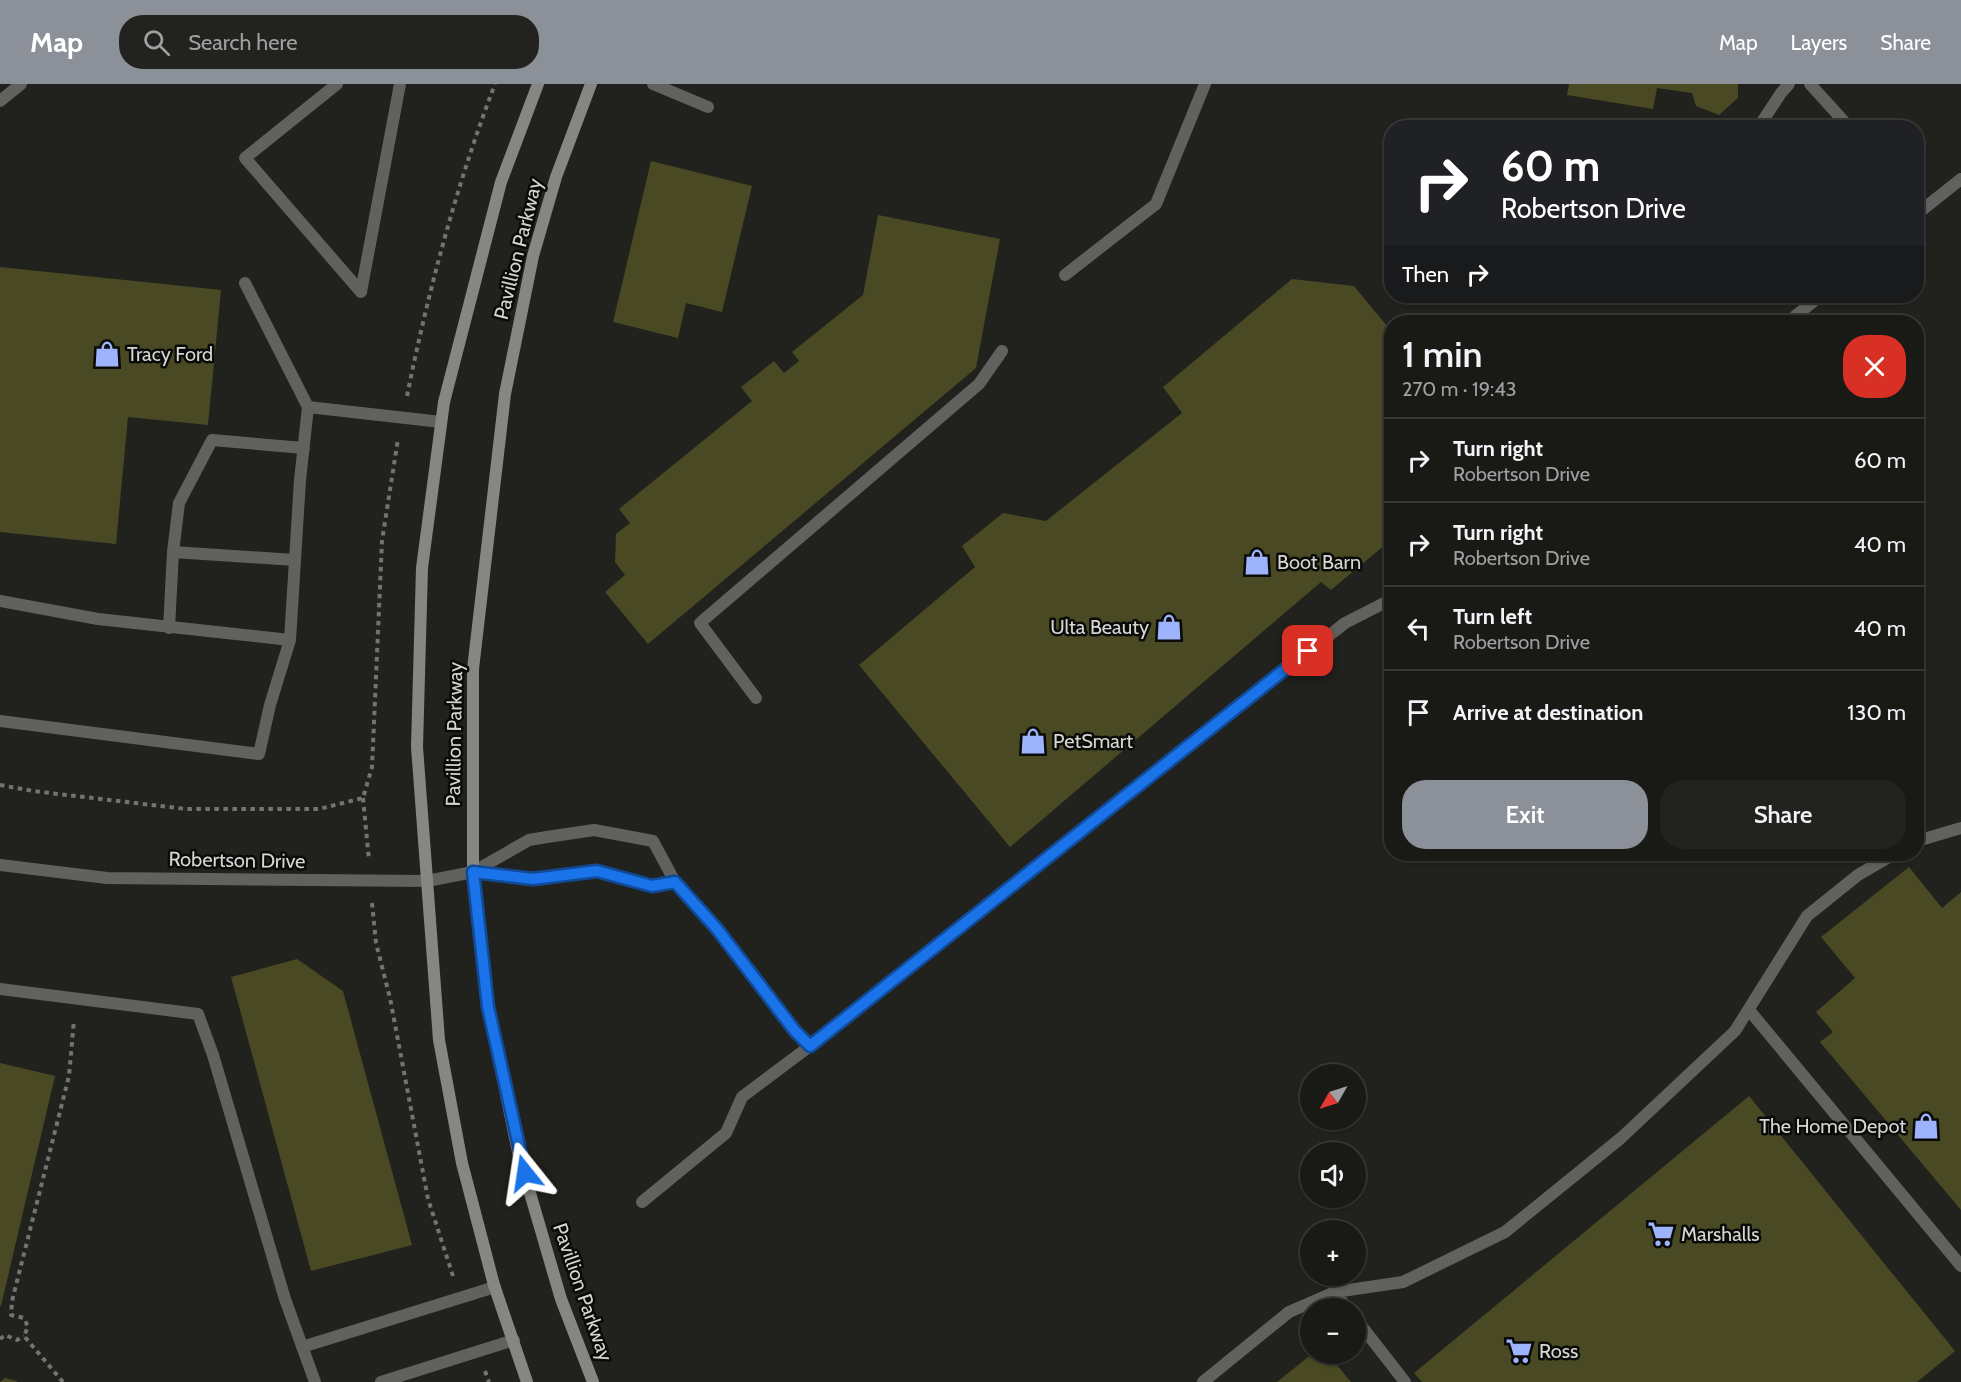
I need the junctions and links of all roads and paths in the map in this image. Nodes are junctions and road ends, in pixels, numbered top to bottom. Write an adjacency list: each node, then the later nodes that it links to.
1 (21, 84): 11 (street)
2 (337, 84): 3 (street)
3 (400, 84)
4 (495, 84): 23 (path)
5 (538, 84): 24 (main road, Pavillion Parkway)
6 (591, 84): 40 (main road, Pavillion Parkway)
7 (653, 84): 12 (street)
8 (1204, 84): 17 (street)
9 (1789, 84): 13 (street)
10 (1810, 84): 14 (street)
11 (0, 101)
12 (708, 107)
13 (1763, 120)
14 (1843, 120)
15 (1961, 179): 16 (street)
16 (1924, 205)
17 (1065, 275)
18 (245, 283): 22 (street)
19 (1811, 303): 20 (street)
20 (1797, 315)
21 (1002, 351): 32 (street)
22 (308, 407): 23 (street); 25 (street)
23 (403, 417): 24 (street); 35 (path)
24 (441, 422): 42 (main road, Pavillion Parkway)
25 (304, 448): 26 (street); 27 (street)
26 (172, 552): 27 (street); 30 (street)
27 (296, 560): 31 (street)
28 (0, 601): 30 (street)
29 (1384, 603): 47 (street)
30 (169, 628): 31 (street)
31 (290, 640): 33 (street)
32 (756, 698)
33 (0, 721)
34 (0, 785): 35 (path)
35 (363, 798): 41 (path)
36 (1961, 828): 37 (street)
37 (1924, 839)
38 (1882, 861): 46 (street)
39 (0, 865): 41 (street, Robertson Drive)
40 (473, 872): 42 (street, Robertson Drive); 43 (street, Robertson Drive); 43 (street, Robertson Drive); 65 (main road, Pavillion Parkway)
41 (370, 881): 42 (street, Robertson Drive); 52 (path)
42 (427, 882): 50 (main road, Pavillion Parkway)
43 (675, 882): 47 (street, Robertson Drive)
44 (0, 989): 45 (street)
45 (76, 998): 55 (path); 58 (street)
46 (1749, 1010): 49 (street); 51 (street)
47 (810, 1046): 48 (street)
48 (642, 1202)
49 (1961, 1266)
50 (495, 1287): 52 (street); 57 (main road, Pavillion Parkway)
51 (1335, 1292): 53 (street); 66 (street)
52 (460, 1297): 58 (street)
53 (1340, 1298)
54 (1366, 1332): 67 (street)
55 (24, 1336): 56 (path); 60 (path)
56 (0, 1339)
57 (514, 1340): 59 (street); 64 (main road, Pavillion Parkway)
58 (302, 1347): 61 (street)
59 (478, 1351): 62 (street); 63 (path)
60 (63, 1382)
61 (315, 1382)
62 (381, 1382)
63 (489, 1382)
64 (527, 1382)
65 (593, 1382)
66 (1203, 1382)
67 (1405, 1382)

